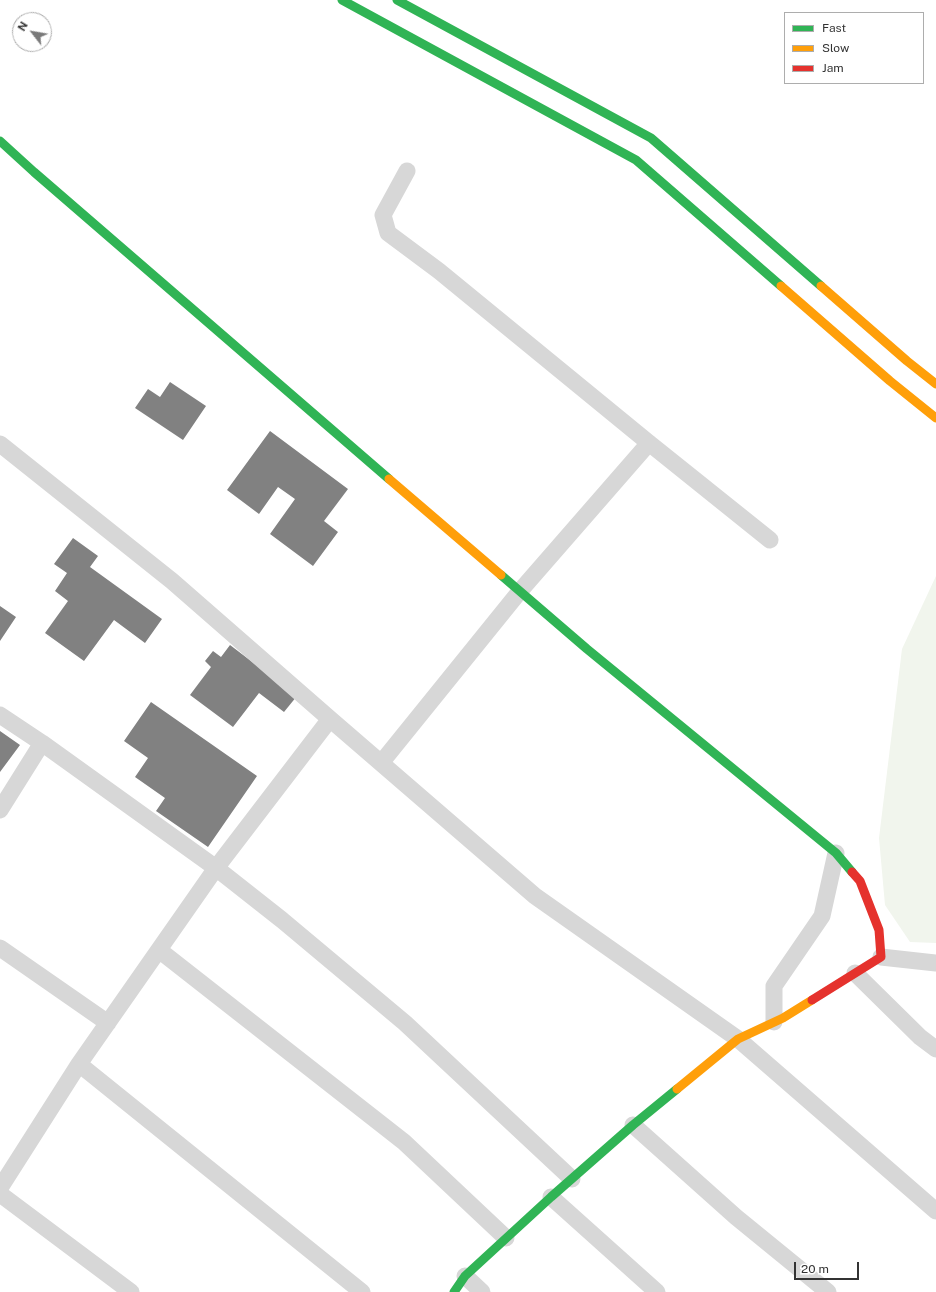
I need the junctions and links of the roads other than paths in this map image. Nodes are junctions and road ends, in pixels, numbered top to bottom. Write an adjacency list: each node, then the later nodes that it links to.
1 (342, 0): 6 (street)
2 (397, 0): 5 (street)
3 (0, 141): 10 (street)
4 (407, 171): 7 (street)
5 (936, 384)
6 (936, 418)
7 (649, 443): 9 (street); 10 (street)
8 (0, 444): 12 (street)
9 (770, 540)
10 (520, 591): 14 (street); 16 (street)
11 (0, 715): 13 (street)
12 (330, 719): 14 (street); 17 (street)
13 (42, 743): 15 (street); 17 (street)
14 (381, 763): 25 (street)
15 (0, 810)
16 (836, 853): 20 (street); 23 (street)
17 (216, 868): 19 (street); 29 (street)
18 (0, 948): 24 (street)
19 (159, 950): 24 (street); 34 (street)
20 (881, 957): 21 (street); 22 (street)
21 (936, 963)
22 (855, 973): 23 (street); 26 (street)
23 (774, 1022): 25 (street)
24 (108, 1023): 27 (street)
25 (738, 1039): 28 (street); 33 (street)
26 (936, 1049)
27 (79, 1064): 30 (street); 37 (street)
28 (633, 1125): 29 (street); 41 (street)
29 (572, 1179): 32 (street)
30 (0, 1188)
31 (0, 1194): 36 (street)
32 (551, 1197): 34 (street); 40 (street)
33 (936, 1211)
34 (506, 1238): 35 (street)
35 (465, 1276): 38 (street); 39 (street)
36 (131, 1292)
37 (362, 1292)
38 (454, 1292)
39 (482, 1292)
40 (657, 1292)
41 (828, 1292)

